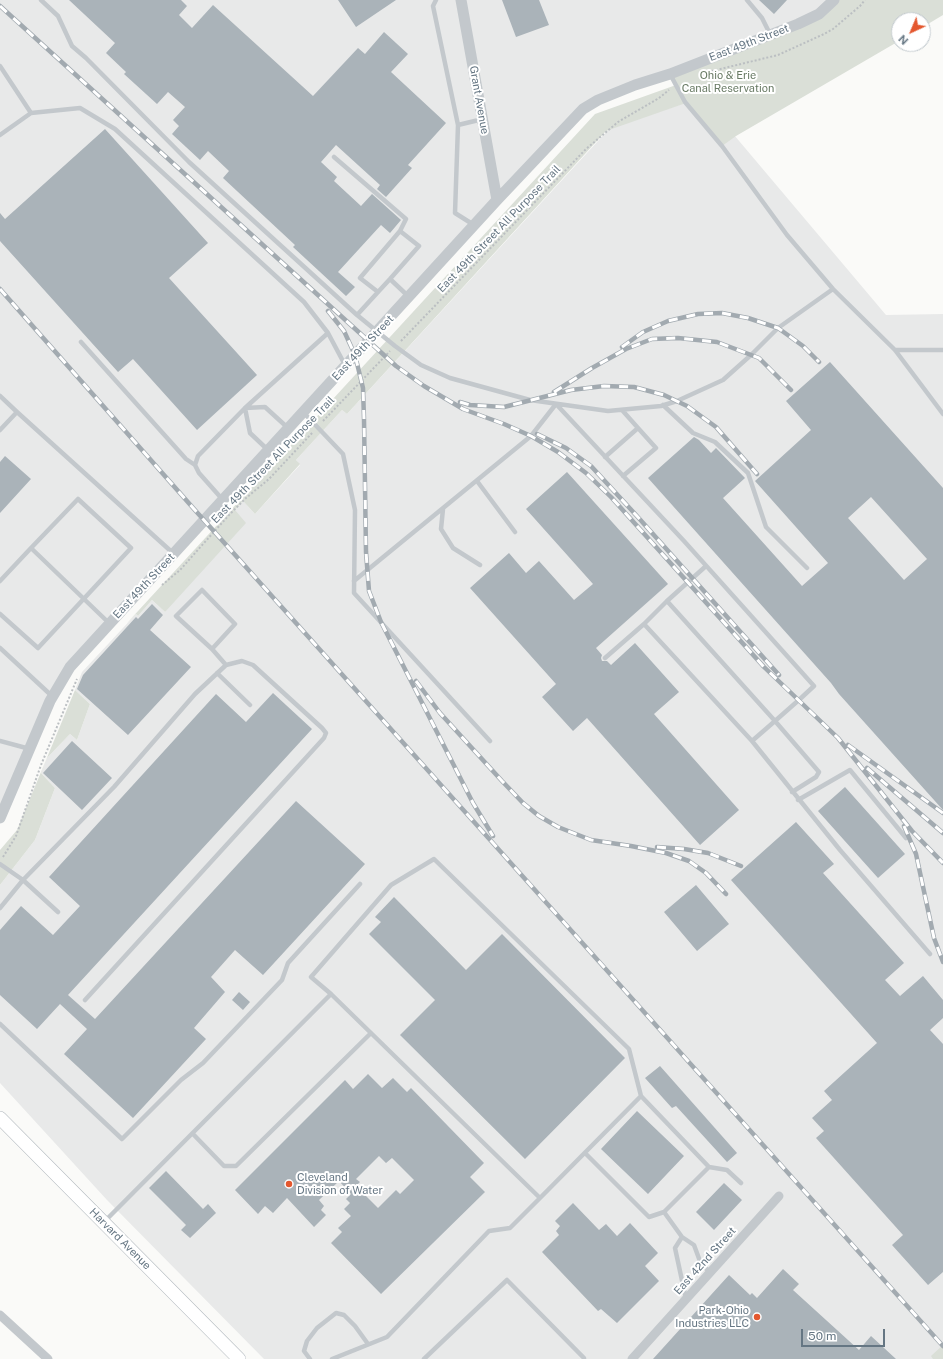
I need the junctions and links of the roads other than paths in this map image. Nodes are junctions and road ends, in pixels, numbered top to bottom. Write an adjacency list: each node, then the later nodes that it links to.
1 (41, 0): 21 (lane)
2 (436, 0): 11 (lane)
3 (461, 0): 10 (street, Grant Avenue)
4 (747, 0): 6 (lane)
5 (834, 0): 6 (street, East 49th Street)
6 (770, 34): 8 (street, East 49th Street)
7 (0, 66): 9 (lane)
8 (670, 74): 14 (street, East 49th Street); 18 (lane)
9 (30, 113): 12 (lane); 23 (lane)
10 (483, 119): 11 (lane); 14 (street, Grant Avenue)
11 (458, 125): 15 (lane)
12 (0, 135)
13 (334, 157): 16 (lane)
14 (497, 200): 15 (street, East 49th Street)
15 (475, 225): 20 (street, East 49th Street)
16 (400, 231): 17 (lane); 19 (lane)
17 (390, 279): 19 (lane); 20 (lane)
18 (832, 288): 25 (lane); 30 (lane)
19 (378, 292): 21 (lane)
20 (409, 297): 22 (street, East 49th Street)
21 (356, 315): 22 (lane)
22 (378, 332): 27 (street, East 49th Street); 29 (lane)
23 (328, 333): 27 (lane); 31 (lane)
24 (81, 342): 41 (lane)
25 (895, 350): 26 (lane); 35 (lane)
26 (943, 350)
27 (346, 366): 34 (street, East 49th Street)
28 (0, 396): 33 (lane)
29 (556, 404): 32 (lane); 40 (lane); 43 (lane)
30 (663, 405): 32 (lane); 51 (lane)
31 (245, 408): 36 (lane); 39 (lane); 41 (lane)
32 (622, 410): 37 (lane)
33 (17, 412): 38 (lane); 48 (lane)
34 (302, 412): 36 (street, East 49th Street); 53 (lane)
35 (943, 414)
36 (288, 428): 39 (street, East 49th Street)
37 (638, 428): 40 (lane); 42 (lane)
38 (0, 430)
39 (268, 450): 44 (street, East 49th Street)
40 (605, 457): 42 (lane)
41 (196, 464): 44 (lane)
42 (623, 476): 50 (lane)
43 (477, 481): 45 (lane); 46 (lane)
44 (223, 500): 48 (street, East 49th Street)
45 (443, 508): 49 (lane); 53 (lane)
46 (516, 532)
47 (31, 548): 52 (lane); 54 (lane); 54 (lane)
48 (174, 554): 57 (street, East 49th Street)
49 (480, 565)
50 (706, 566): 55 (lane); 66 (lane)
51 (807, 568)
52 (0, 581)
53 (354, 581): 67 (lane)
54 (84, 599): 56 (lane); 57 (lane)
55 (667, 601): 58 (lane); 66 (lane)
56 (0, 614)
57 (110, 624): 64 (street, East 49th Street)
58 (644, 624): 61 (lane); 69 (lane)
59 (0, 648): 64 (lane)
60 (212, 649): 60 (lane); 62 (lane)
61 (605, 658)
62 (226, 666): 63 (lane); 82 (lane)
63 (218, 673): 65 (lane); 76 (lane)
64 (53, 696): 70 (street, East 49th Street)
65 (250, 705)
66 (775, 721): 69 (lane); 71 (lane)
67 (490, 740)
68 (0, 741): 70 (lane)
69 (752, 741): 71 (lane)
70 (30, 749): 73 (street, East 49th Street)
71 (792, 792): 72 (lane)
72 (798, 800): 74 (lane); 80 (lane)
73 (0, 818)
74 (906, 838)
75 (0, 864): 76 (lane)
76 (23, 880): 78 (lane); 79 (lane)
77 (360, 884): 83 (lane)
78 (0, 908)
79 (58, 912)
80 (930, 954)
81 (331, 994): 84 (lane); 85 (lane); 87 (lane)
82 (85, 1000)
83 (0, 1024)
84 (371, 1033): 87 (lane); 92 (lane)
85 (641, 1096): 88 (lane); 89 (lane)
86 (0, 1118): 94 (main road, Harvard Avenue)
87 (193, 1134): 94 (lane)
88 (585, 1153): 92 (lane); 93 (lane)
89 (709, 1167): 90 (lane); 93 (lane)
90 (741, 1183)
91 (779, 1196): 96 (street, East 42nd Street)
92 (540, 1198): 99 (lane)
93 (664, 1212): 95 (lane)
94 (104, 1223): 101 (main road, Harvard Avenue)
95 (682, 1237): 96 (lane); 97 (lane)
96 (710, 1272): 97 (street, East 42nd Street)
97 (686, 1299): 106 (street, East 42nd Street)
98 (0, 1315): 100 (street)
99 (368, 1344): 102 (lane); 103 (lane)
100 (48, 1359)
101 (239, 1359)
102 (310, 1359)
103 (332, 1359)
104 (424, 1359): 105 (lane)
105 (584, 1359)
106 (632, 1359)

